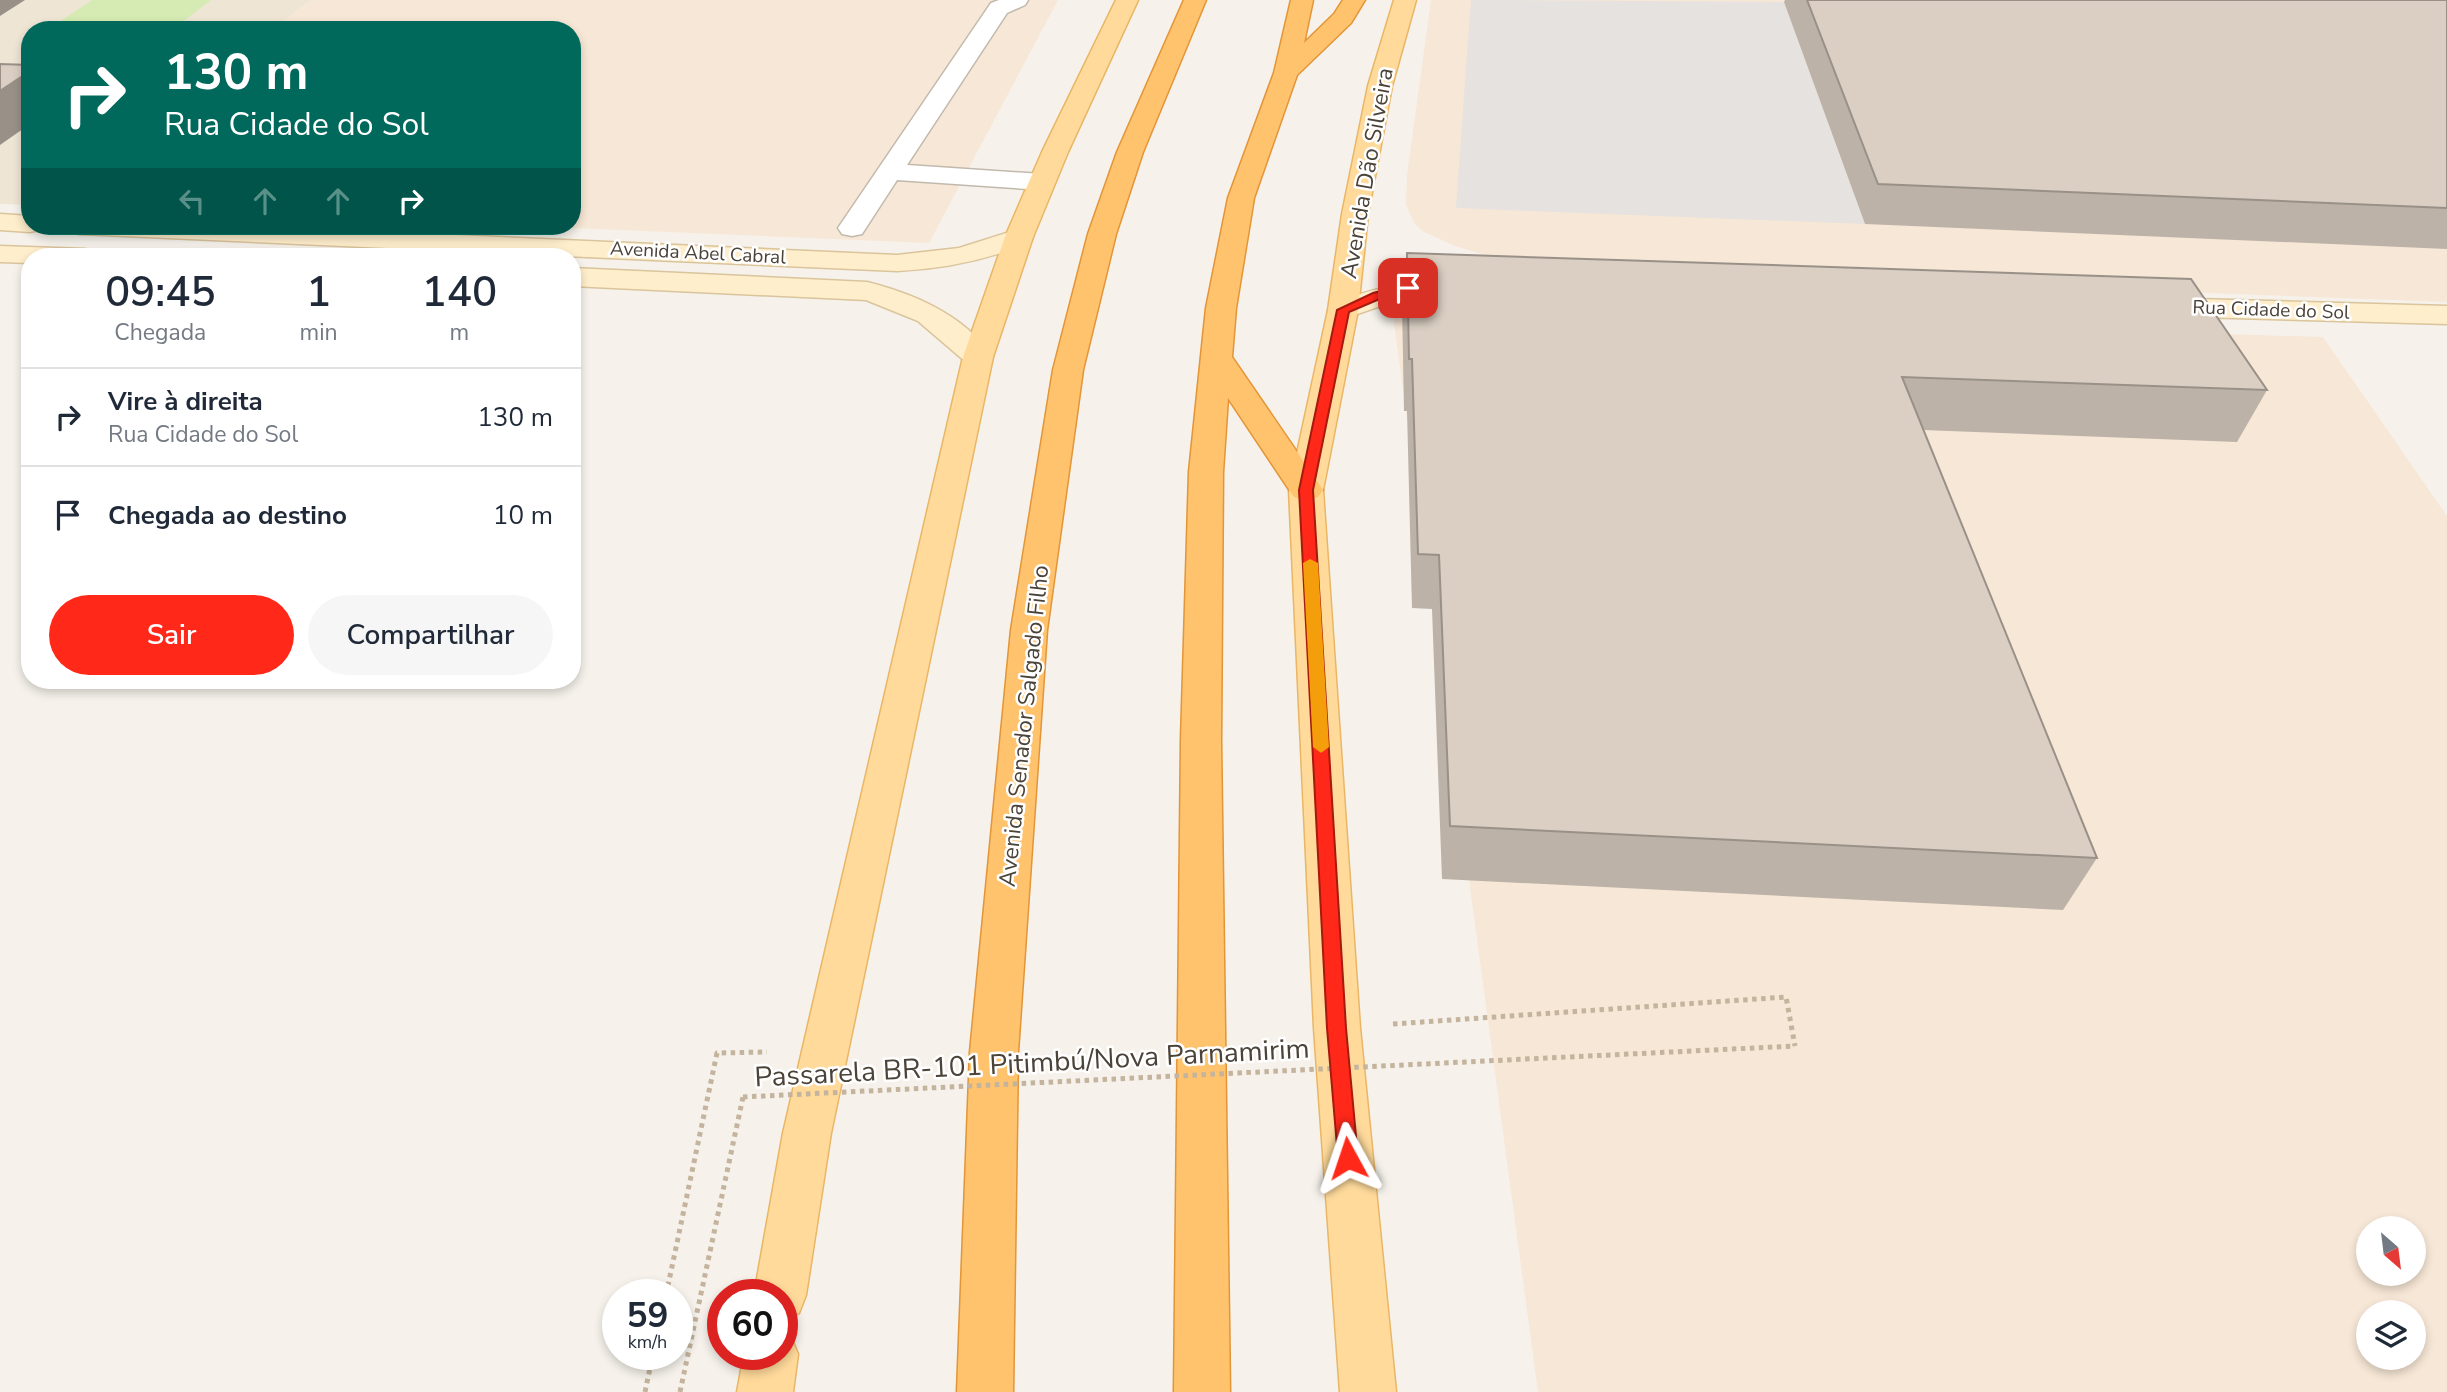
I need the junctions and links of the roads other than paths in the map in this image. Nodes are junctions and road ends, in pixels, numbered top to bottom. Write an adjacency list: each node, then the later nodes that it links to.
1 (1017, 0): 9 (lane)
2 (1119, 0): 3 (lane)
3 (1127, 0): 10 (main road)
4 (1195, 0): 31 (highway, Avenida Senador Salgado Filho)
5 (1302, 0): 8 (highway)
6 (1354, 0): 8 (highway)
7 (1405, 0): 23 (main road, Avenida Dão Silveira)
8 (1286, 74): 25 (highway)
9 (890, 172): 10 (lane); 13 (lane)
10 (1042, 182): 15 (main road)
11 (0, 222): 12 (main road)
12 (21, 223)
13 (852, 228)
14 (278, 235): 16 (main road, Avenida Abel Cabral)
15 (1019, 237): 17 (main road, Avenida Abel Cabral); 26 (main road)
16 (565, 248)
17 (581, 249)
18 (0, 254): 19 (main road)
19 (21, 255)
20 (581, 277): 26 (main road, Avenida Abel Cabral)
21 (1485, 289): 23 (main road)
22 (2126, 306): 24 (main road, Rua Cidade do Sol)
23 (1343, 310): 27 (main road, Avenida Dão Silveira)
24 (2447, 315)
25 (1216, 356): 27 (highway); 32 (highway)
26 (978, 357): 28 (main road)
27 (1306, 490): 33 (main road, Avenida Dão Silveira)
28 (783, 1279)
29 (768, 1370): 30 (main road)
30 (765, 1392)
31 (985, 1392)
32 (1202, 1392)
33 (1368, 1392)

